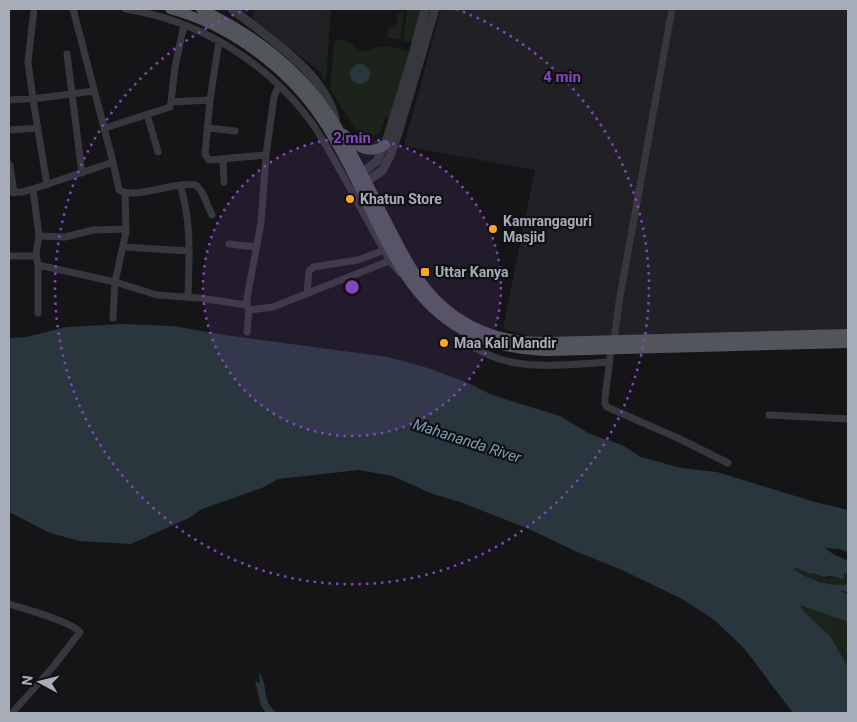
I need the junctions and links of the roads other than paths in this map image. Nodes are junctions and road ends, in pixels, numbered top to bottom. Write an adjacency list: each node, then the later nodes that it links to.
1 (34, 9): 17 (street)
2 (73, 9): 15 (street)
3 (125, 9): 10 (street)
4 (170, 9): 37 (main road)
5 (201, 9): 22 (main road)
6 (232, 9): 22 (street)
7 (425, 9): 12 (street)
8 (435, 9): 12 (street)
9 (672, 9): 65 (street)
10 (184, 25): 11 (street); 20 (street)
11 (219, 41): 14 (street); 19 (street)
12 (419, 50): 28 (street)
13 (67, 54): 16 (street)
14 (278, 85): 31 (street); 37 (street)
15 (94, 91): 16 (street); 24 (street)
16 (73, 94): 17 (street); 35 (street)
17 (33, 99): 18 (street); 23 (street)
18 (9, 100)
19 (210, 100): 20 (street); 25 (street)
20 (171, 102): 21 (street)
21 (147, 114): 24 (street); 30 (street)
22 (336, 126): 29 (main road); 37 (main road)
23 (38, 128): 26 (street); 38 (street)
24 (104, 128): 33 (street)
25 (208, 128): 27 (street); 32 (street)
26 (9, 130)
27 (236, 131)
28 (394, 132): 29 (street); 37 (street)
29 (385, 145): 37 (street)
30 (158, 152)
31 (266, 155): 32 (street); 48 (street)
32 (223, 160): 36 (street)
33 (114, 162): 35 (street); 42 (street)
34 (9, 164): 41 (street)
35 (82, 173): 38 (street)
36 (224, 182)
37 (358, 182): 49 (main road); 61 (main road)
38 (47, 185): 40 (street)
39 (180, 185): 42 (street); 43 (street); 50 (street)
40 (33, 189): 41 (street); 45 (street)
41 (12, 192)
42 (125, 193): 44 (street)
43 (212, 215)
44 (126, 229): 45 (street); 47 (street)
45 (39, 236): 51 (street)
46 (229, 244): 48 (street)
47 (123, 247): 50 (street); 55 (street)
48 (256, 247): 58 (street)
49 (387, 249): 53 (main road); 56 (street)
50 (189, 251): 57 (street)
51 (36, 254): 52 (street); 54 (street)
52 (9, 256)
53 (393, 260): 56 (street); 61 (main road)
54 (38, 265): 55 (street); 59 (street)
55 (115, 282): 57 (street); 60 (street)
56 (307, 294): 58 (street)
57 (188, 297): 58 (street)
58 (248, 308): 62 (street)
59 (38, 313)
60 (113, 318)
61 (470, 329): 65 (main road); 65 (main road); 66 (street)
62 (248, 332)
63 (848, 334): 65 (main road)
64 (848, 343): 65 (main road)
65 (612, 345): 66 (street)
66 (610, 362): 70 (street)
67 (769, 415): 69 (street)
68 (848, 415): 69 (street)
69 (848, 419)
70 (728, 463)
71 (9, 604): 72 (street)
72 (12, 713)

